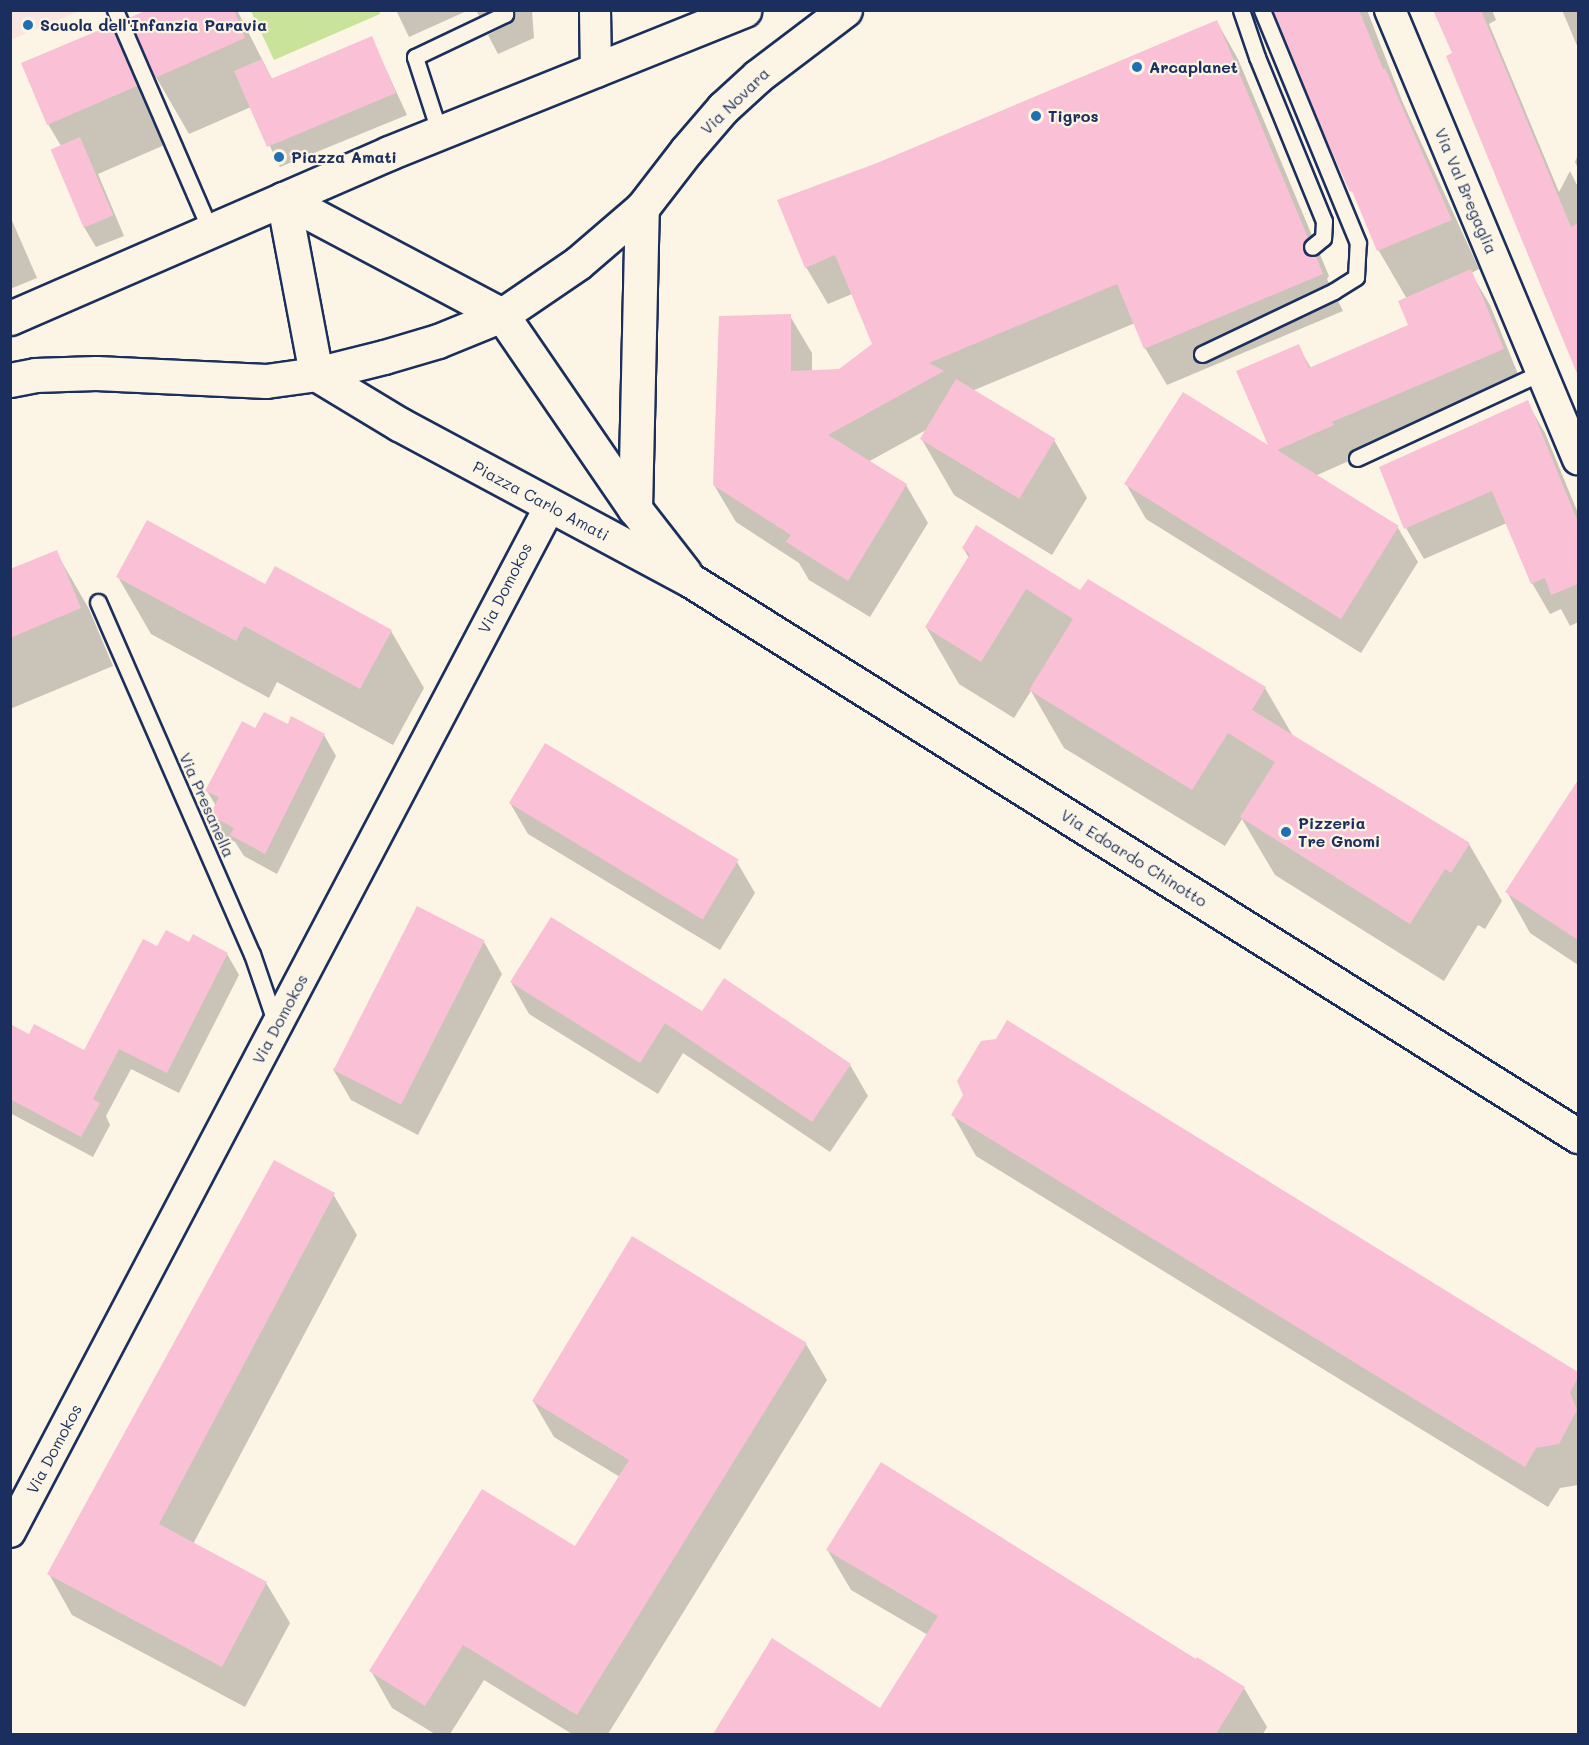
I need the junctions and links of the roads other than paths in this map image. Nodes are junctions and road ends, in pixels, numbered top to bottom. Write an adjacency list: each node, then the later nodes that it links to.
1 (115, 10): 13 (lane)
2 (505, 10): 10 (lane)
3 (595, 10): 9 (street)
4 (744, 10): 9 (street)
5 (845, 10): 12 (street, Via Novara)
6 (1241, 10): 14 (lane)
7 (1262, 10): 17 (lane)
8 (1390, 10): 18 (street, Via Val Bregaglia)
9 (596, 72): 10 (street)
10 (440, 134): 11 (street)
11 (284, 199): 13 (street); 15 (street); 19 (street)
12 (642, 208): 15 (street); 24 (street)
13 (210, 232): 16 (street)
14 (1312, 247)
15 (502, 315): 19 (street); 24 (street)
16 (10, 318)
17 (1202, 354)
18 (1542, 372): 21 (lane); 22 (street, Via Val Bregaglia)
19 (316, 374): 20 (street); 23 (street, Piazza Carlo Amati)
20 (10, 380)
21 (1357, 458)
22 (1578, 459)
23 (550, 506): 25 (street, Piazza Carlo Amati); 27 (street, Via Domokos)
24 (635, 509): 25 (street)
25 (690, 580): 28 (street, Via Edoardo Chinotto)
26 (98, 602): 27 (lane, Via Presanella)
27 (276, 1026): 29 (street, Via Domokos)
28 (1578, 1136)
29 (10, 1532)

